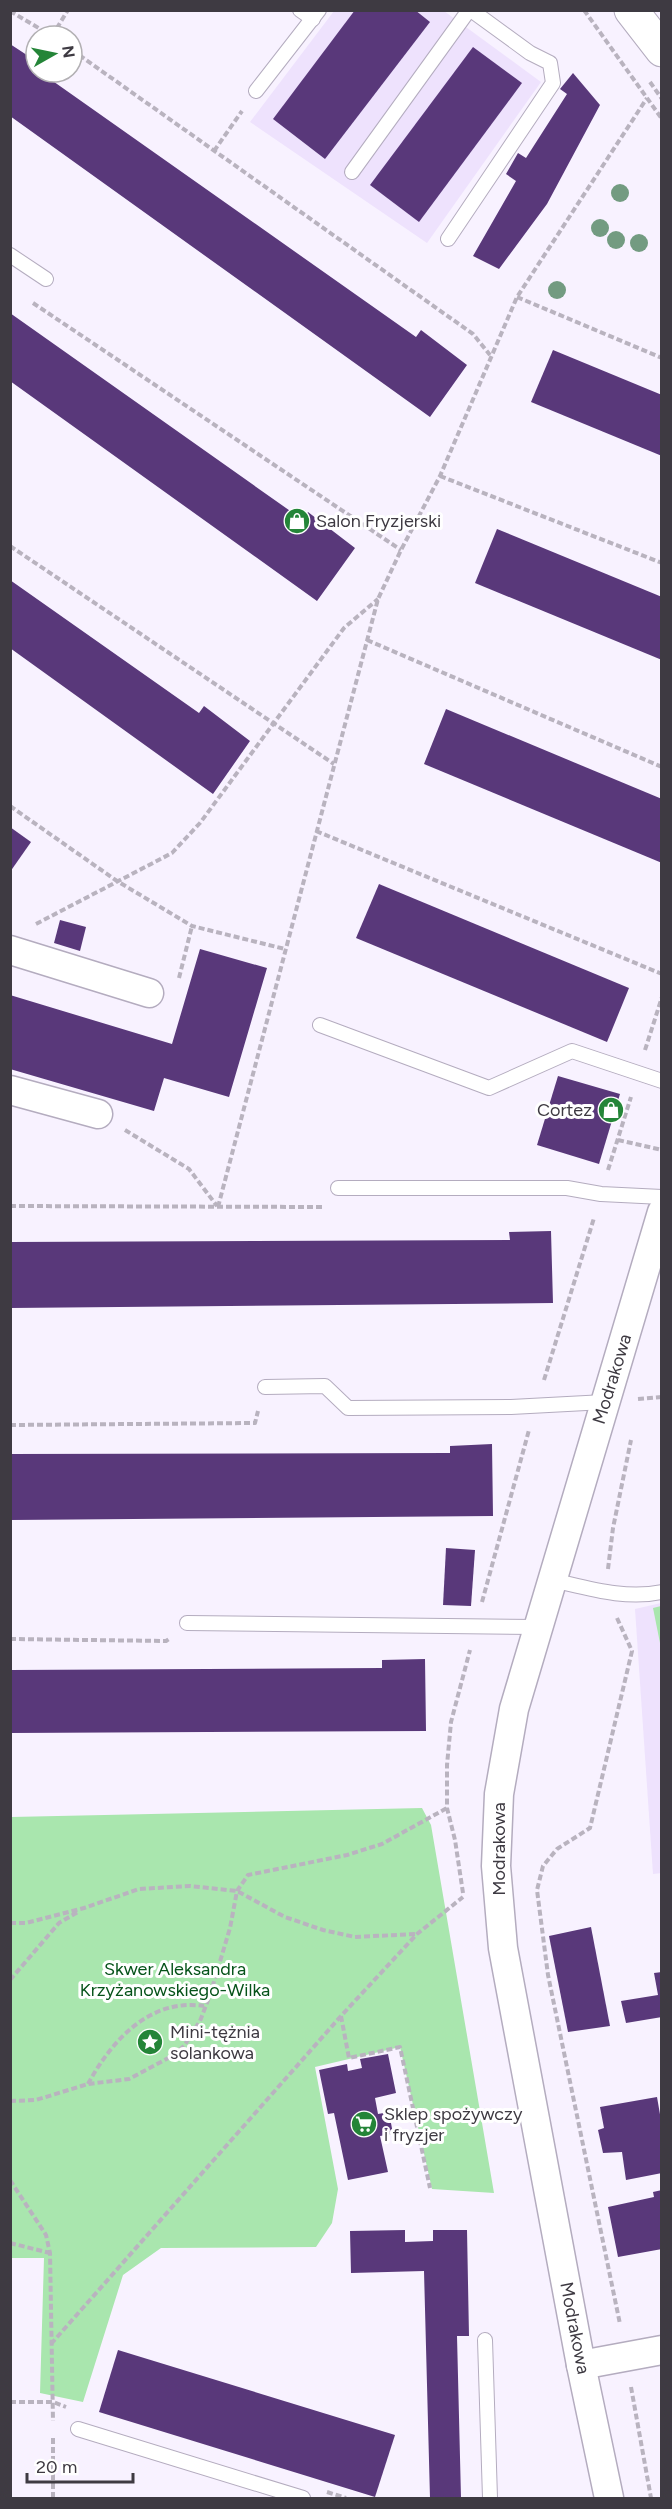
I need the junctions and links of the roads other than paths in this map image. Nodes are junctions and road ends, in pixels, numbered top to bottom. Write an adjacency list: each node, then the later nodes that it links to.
1 (300, 10): 4 (lane)
2 (470, 10): 7 (lane); 8 (lane)
3 (631, 10): 5 (street)
4 (316, 15): 6 (lane)
5 (662, 50)
6 (256, 91)
7 (352, 172)
8 (448, 239)
9 (10, 255): 10 (lane)
10 (46, 279)
11 (10, 950): 12 (street)
12 (149, 993)
13 (320, 1025): 14 (lane)
14 (662, 1081)
15 (10, 1090): 16 (street)
16 (98, 1114)
17 (338, 1188): 18 (lane)
18 (662, 1197)
19 (662, 1212): 21 (street, Modrakowa)
20 (265, 1387): 21 (lane)
21 (605, 1402): 22 (street, Modrakowa)
22 (552, 1580): 23 (lane); 25 (street, Modrakowa)
23 (662, 1592)
24 (188, 1623): 25 (lane)
25 (538, 1627): 28 (street, Modrakowa)
26 (485, 2340): 31 (lane)
27 (662, 2350): 28 (street)
28 (581, 2365): 32 (street, Modrakowa)
29 (78, 2429): 30 (lane)
30 (303, 2499)
31 (490, 2499)
32 (609, 2499)

